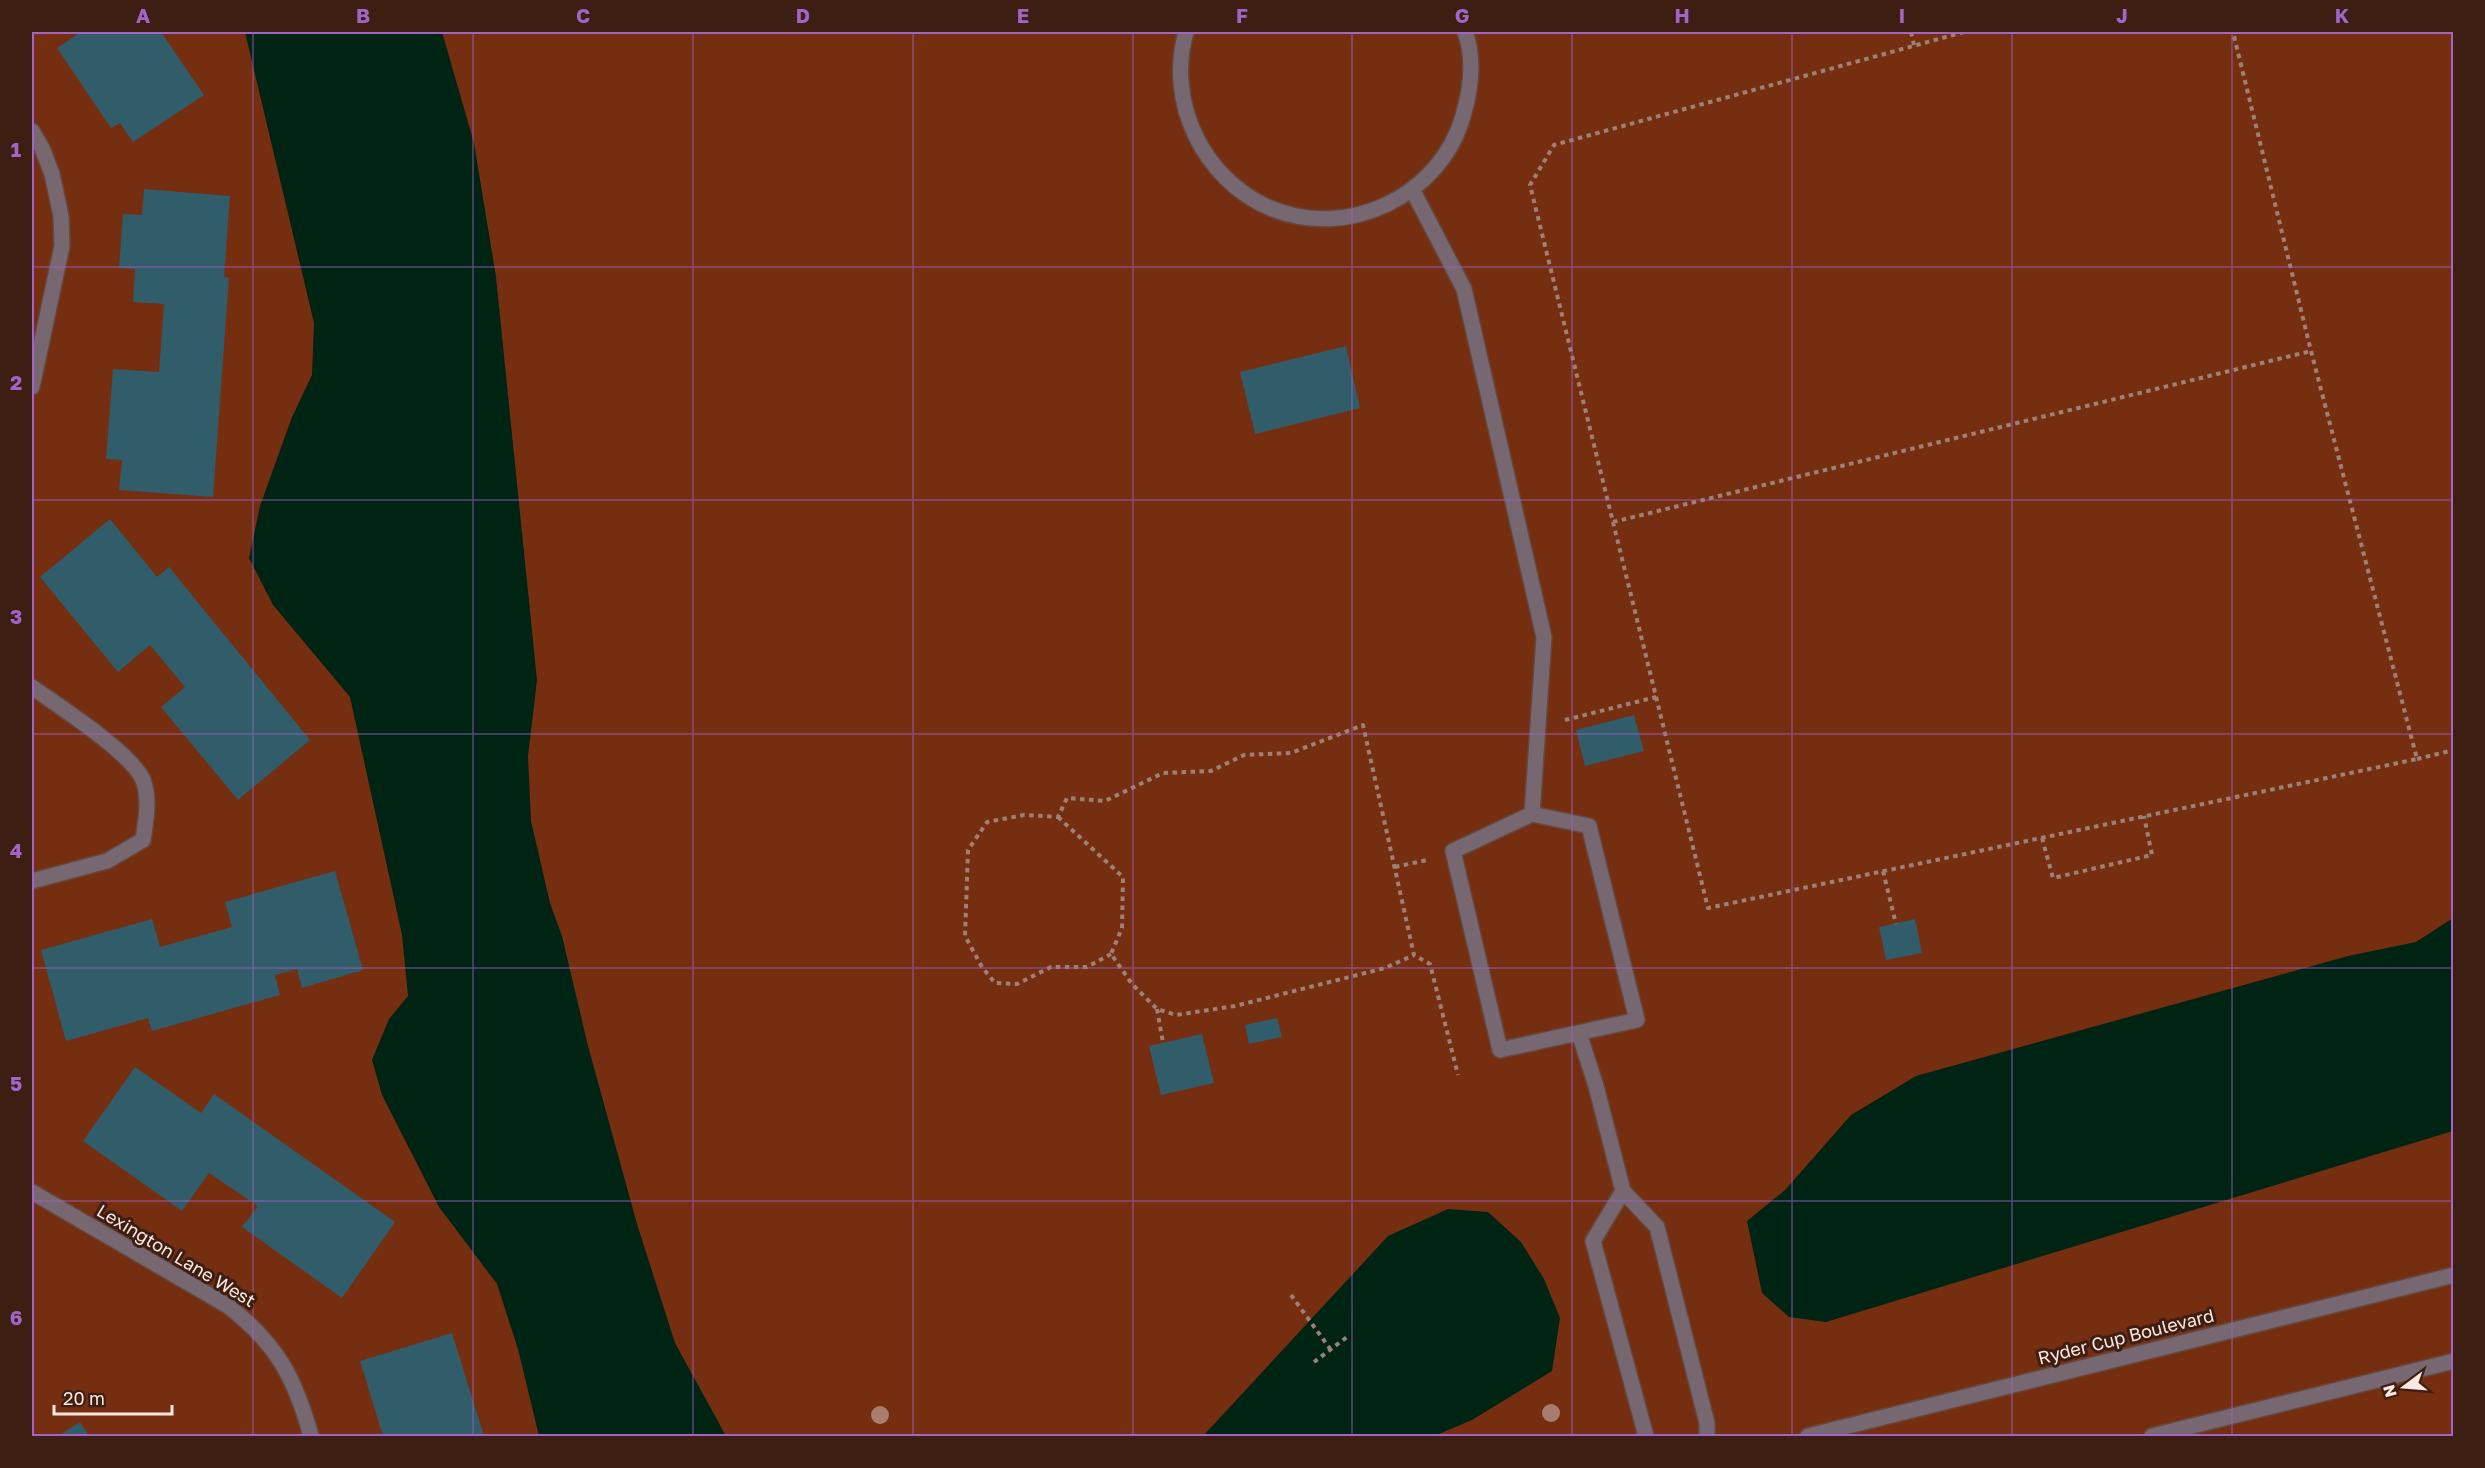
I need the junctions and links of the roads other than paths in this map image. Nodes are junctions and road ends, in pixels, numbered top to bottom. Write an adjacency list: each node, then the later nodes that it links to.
1 (1186, 32): 4 (street)
2 (1465, 32): 4 (street)
3 (32, 131): 5 (street)
4 (1413, 191): 7 (street)
5 (32, 387)
6 (32, 687): 8 (street)
7 (1532, 814): 9 (street); 9 (street)
8 (32, 881)
9 (1579, 1033): 10 (street)
10 (1623, 1191): 15 (street); 16 (street)
11 (32, 1192): 14 (street, Lexington Lane West)
12 (2454, 1275): 17 (street, Ryder Cup Boulevard)
13 (2454, 1361): 18 (street)
14 (311, 1437)
15 (1646, 1437)
16 (1707, 1437)
17 (1808, 1437)
18 (2152, 1437)

